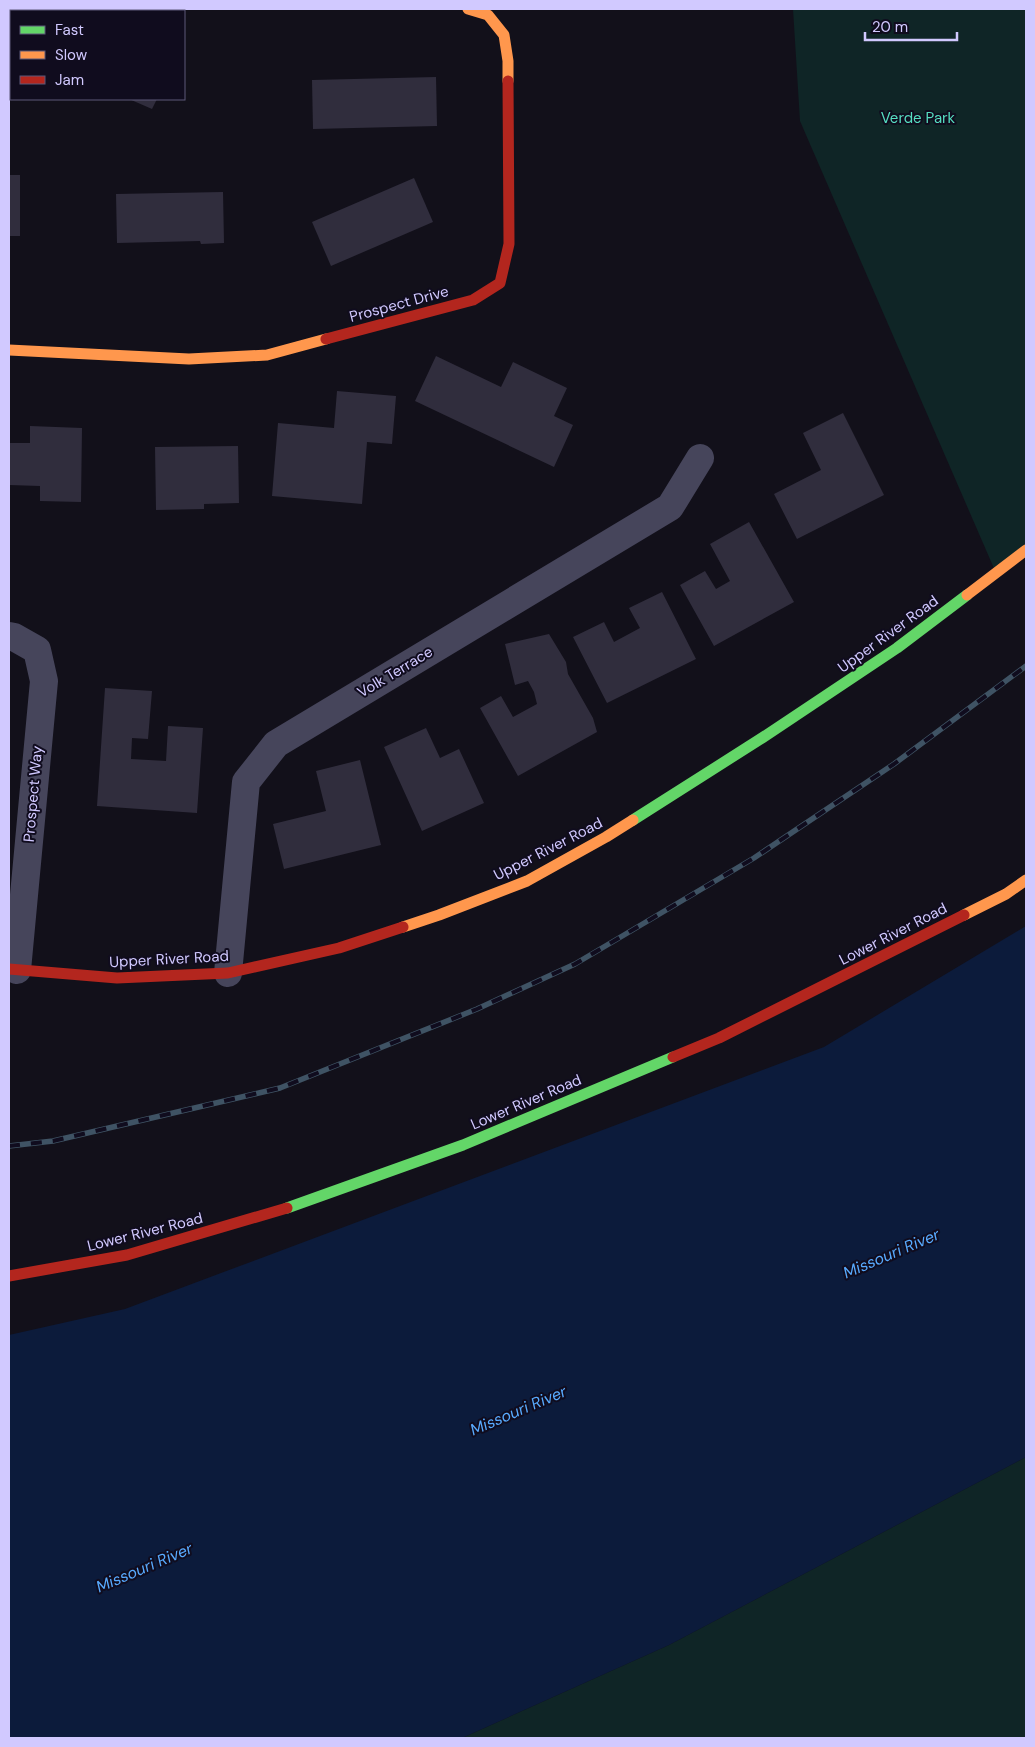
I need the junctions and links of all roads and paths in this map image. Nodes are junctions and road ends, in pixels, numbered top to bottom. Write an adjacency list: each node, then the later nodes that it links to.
1 (468, 9): 2 (street, Prospect Drive)
2 (9, 350)
3 (700, 458): 8 (street, Volk Terrace)
4 (1026, 550): 8 (street, Upper River Road)
5 (9, 636): 7 (street, Prospect Way)
6 (1026, 880): 9 (street, Lower River Road)
7 (13, 969): 8 (street, Upper River Road)
8 (228, 973)
9 (9, 1276)

